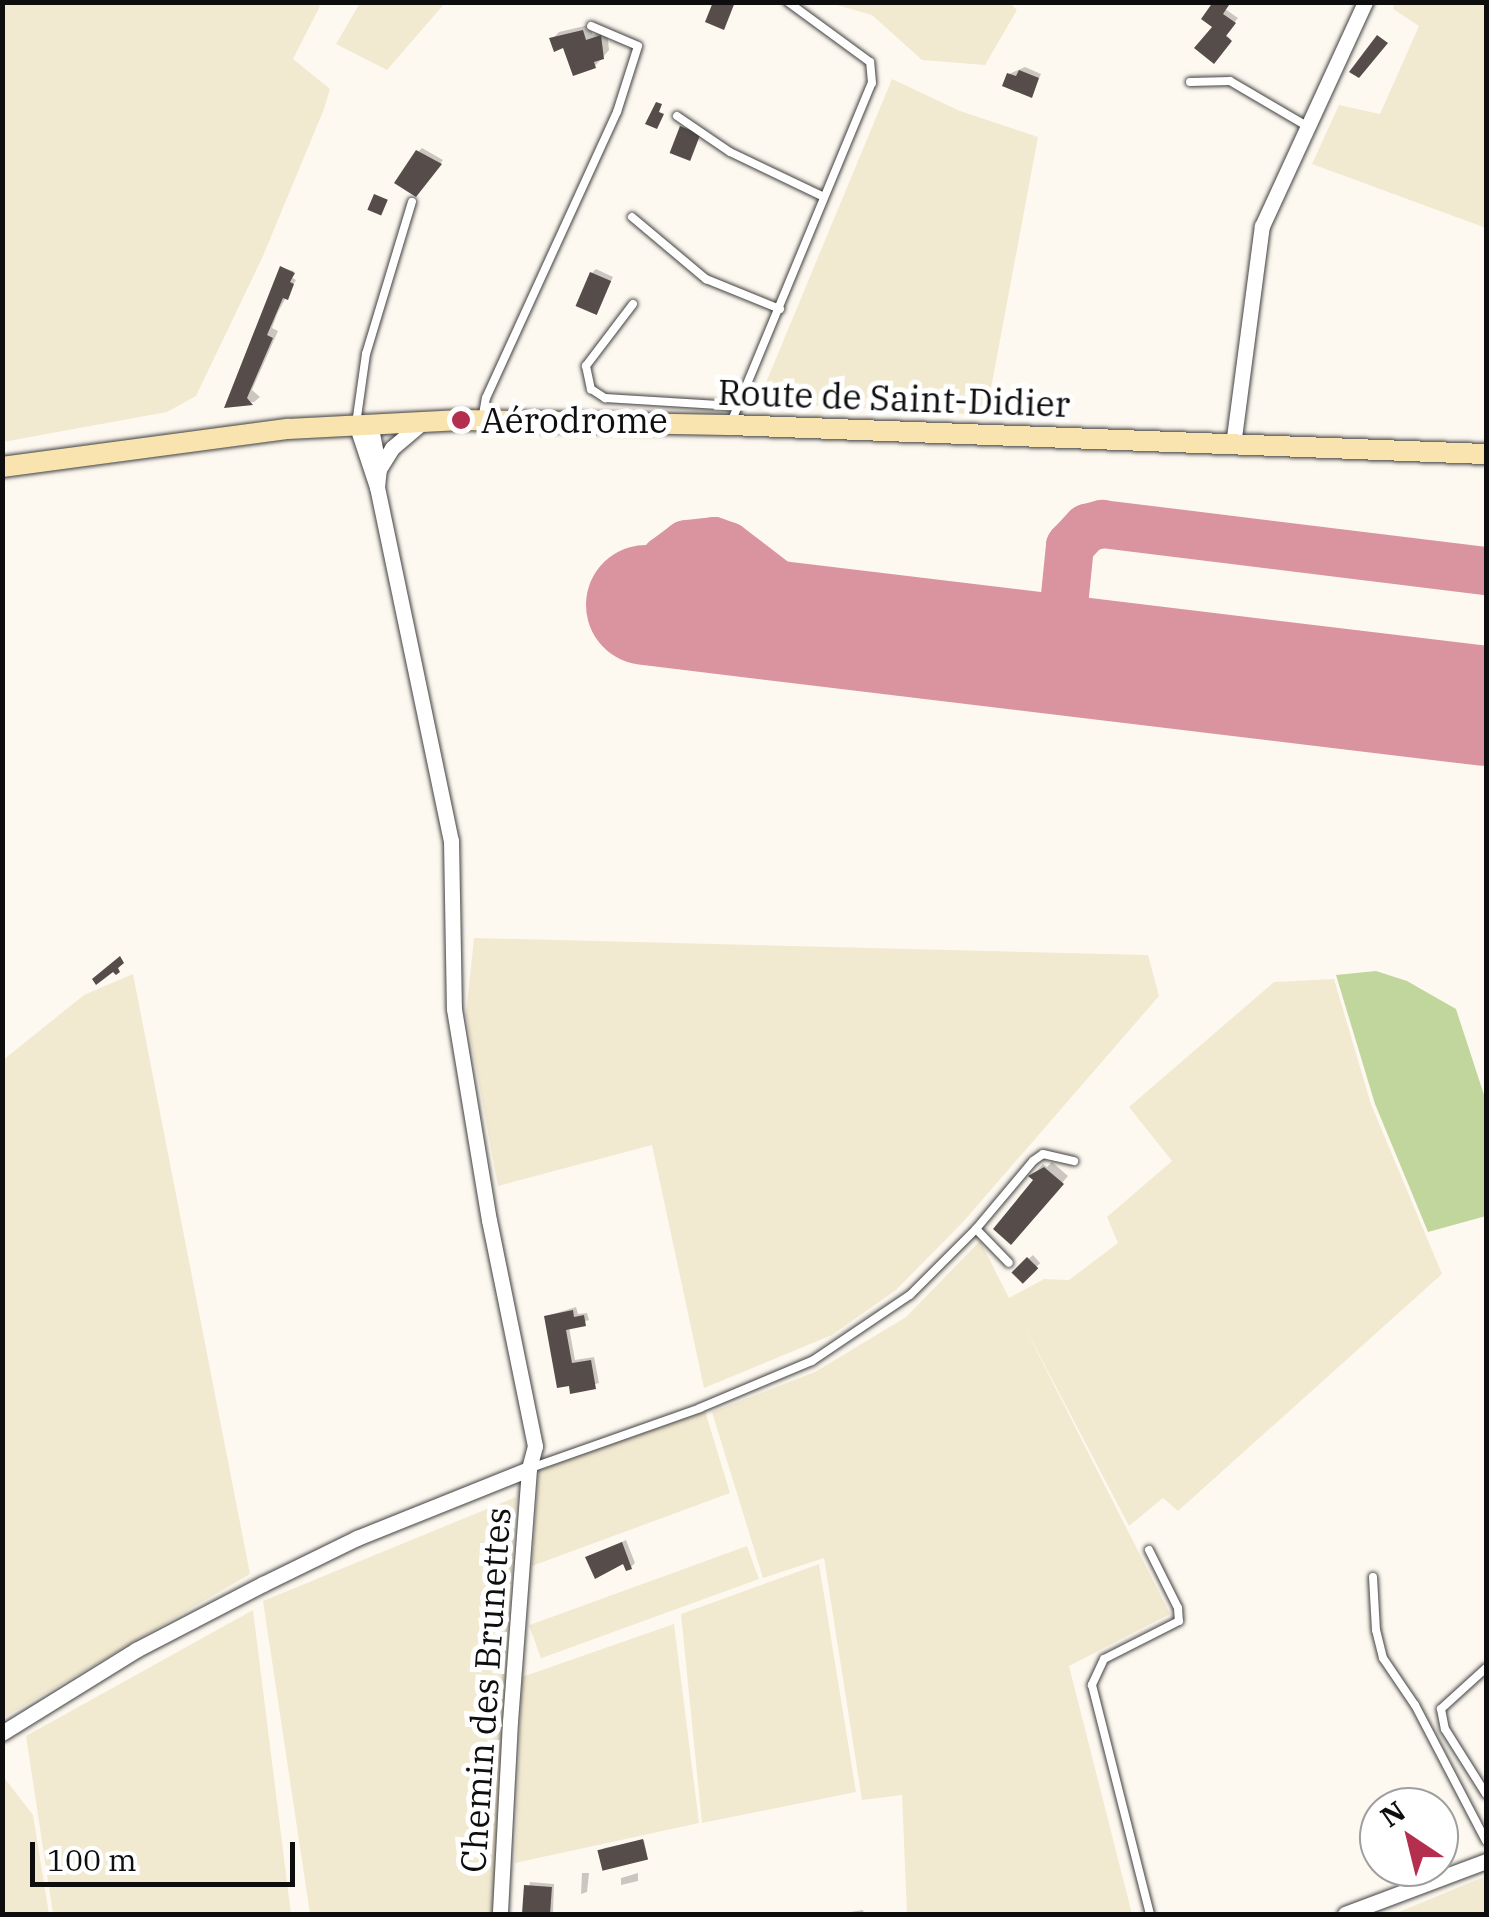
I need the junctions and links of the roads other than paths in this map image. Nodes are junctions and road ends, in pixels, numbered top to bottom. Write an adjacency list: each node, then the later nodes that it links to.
1 (788, 2): 7 (lane)
2 (1365, 2): 6 (street)
3 (591, 26): 13 (lane)
4 (1190, 82): 6 (lane)
5 (677, 116): 7 (lane)
6 (1306, 125): 16 (street)
7 (824, 197): 11 (lane)
8 (412, 202): 15 (lane)
9 (632, 217): 11 (lane)
10 (634, 304): 12 (lane)
11 (780, 310): 12 (lane)
12 (733, 415): 13 (main road, Route de Saint-Didier); 16 (main road, Route de Saint-Didier)
13 (482, 420): 14 (main road, Route de Saint-Didier)
14 (424, 421): 15 (main road, Route de Saint-Didier); 19 (street)
15 (363, 424): 18 (main road, Route de Saint-Didier); 19 (street); 20 (street)
16 (1233, 445): 17 (main road, Route de Saint-Didier)
17 (1486, 454)
18 (2, 467)
19 (379, 469): 20 (street)
20 (377, 487): 24 (street, Chemin des Brunettes)
21 (1074, 1161): 22 (lane)
22 (976, 1229): 23 (lane); 24 (lane)
23 (1009, 1263)
24 (529, 1469): 28 (street); 32 (street, Chemin des Brunettes)
25 (1149, 1550): 33 (lane)
26 (1373, 1577): 30 (lane)
27 (1486, 1668): 29 (lane)
28 (2, 1733)
29 (1486, 1794)
30 (1486, 1841)
31 (1486, 1860): 34 (street)
32 (500, 1914)
33 (1150, 1914)
34 (1344, 1914)

